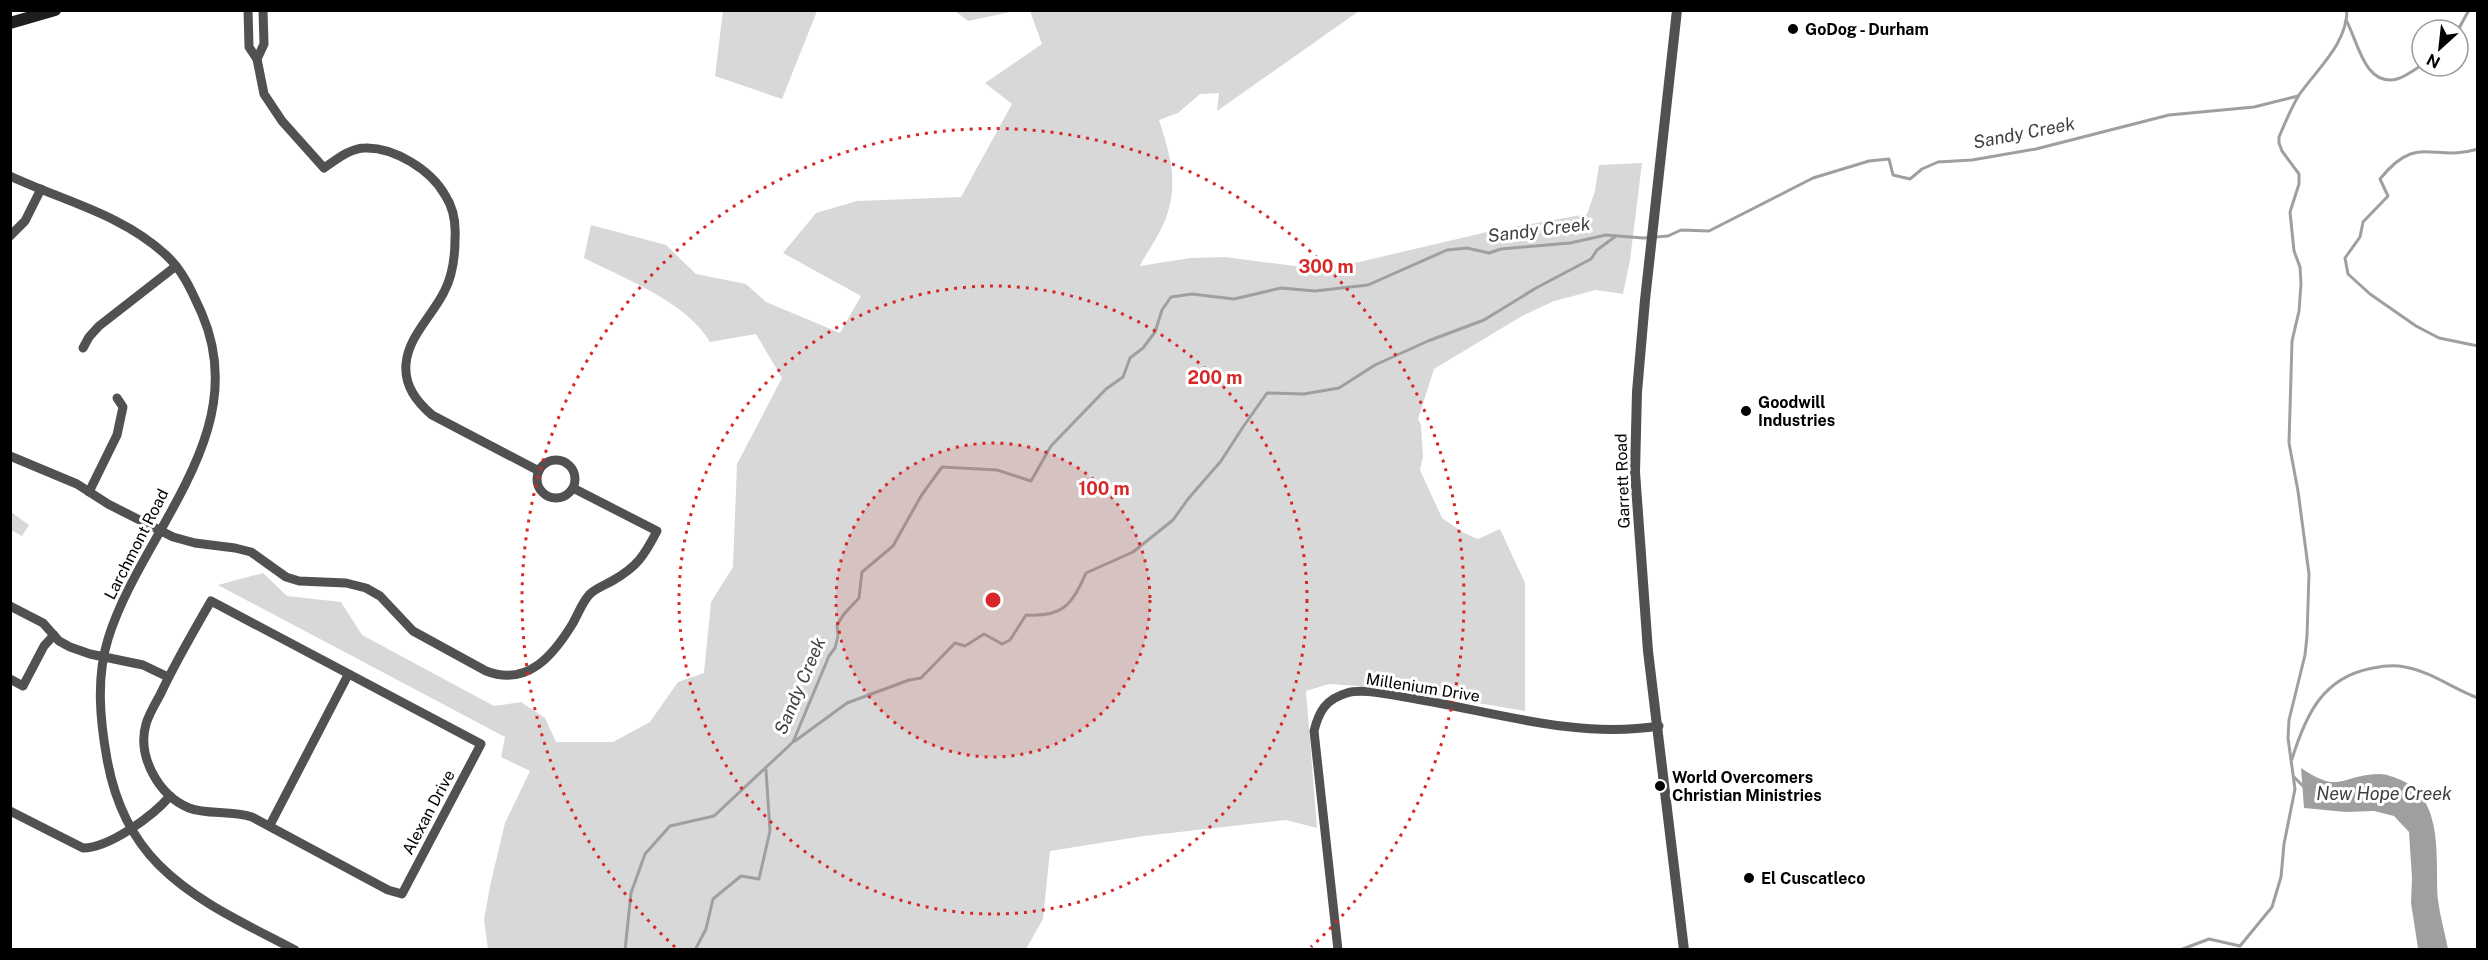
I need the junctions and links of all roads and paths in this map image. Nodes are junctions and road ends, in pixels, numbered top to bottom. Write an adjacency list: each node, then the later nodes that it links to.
1 (55, 10): 5 (main road)
2 (248, 10): 6 (street)
3 (263, 10): 6 (street)
4 (1677, 10): 24 (street, Garrett Road)
5 (10, 23)
6 (257, 59): 14 (street)
7 (10, 176): 8 (street, Larchmont Road)
8 (41, 189): 9 (street); 10 (street, Larchmont Road)
9 (10, 236)
10 (176, 266): 11 (street); 17 (street, Larchmont Road)
11 (83, 348)
12 (117, 398): 16 (street)
13 (10, 456): 16 (street)
14 (539, 471): 15 (street); 15 (street)
15 (573, 488): 17 (street)
16 (89, 492): 17 (street)
17 (160, 531): 20 (street, Larchmont Road)
18 (10, 606): 19 (street)
19 (54, 635): 20 (street); 23 (street)
20 (104, 657): 22 (street); 28 (street, Larchmont Road)
21 (348, 675): 22 (street, Alexan Drive); 27 (street); 27 (street, Alexan Drive)
22 (168, 677): 25 (street, Alexan Drive)
23 (10, 679)
24 (1659, 726): 30 (street, Millenium Drive); 31 (street, Garrett Road)
25 (171, 796): 27 (street, Alexan Drive); 28 (street)
26 (10, 811): 28 (street)
27 (270, 825)
28 (130, 827): 29 (street, Larchmont Road)
29 (295, 950)
30 (1338, 950)
31 (1684, 950)

